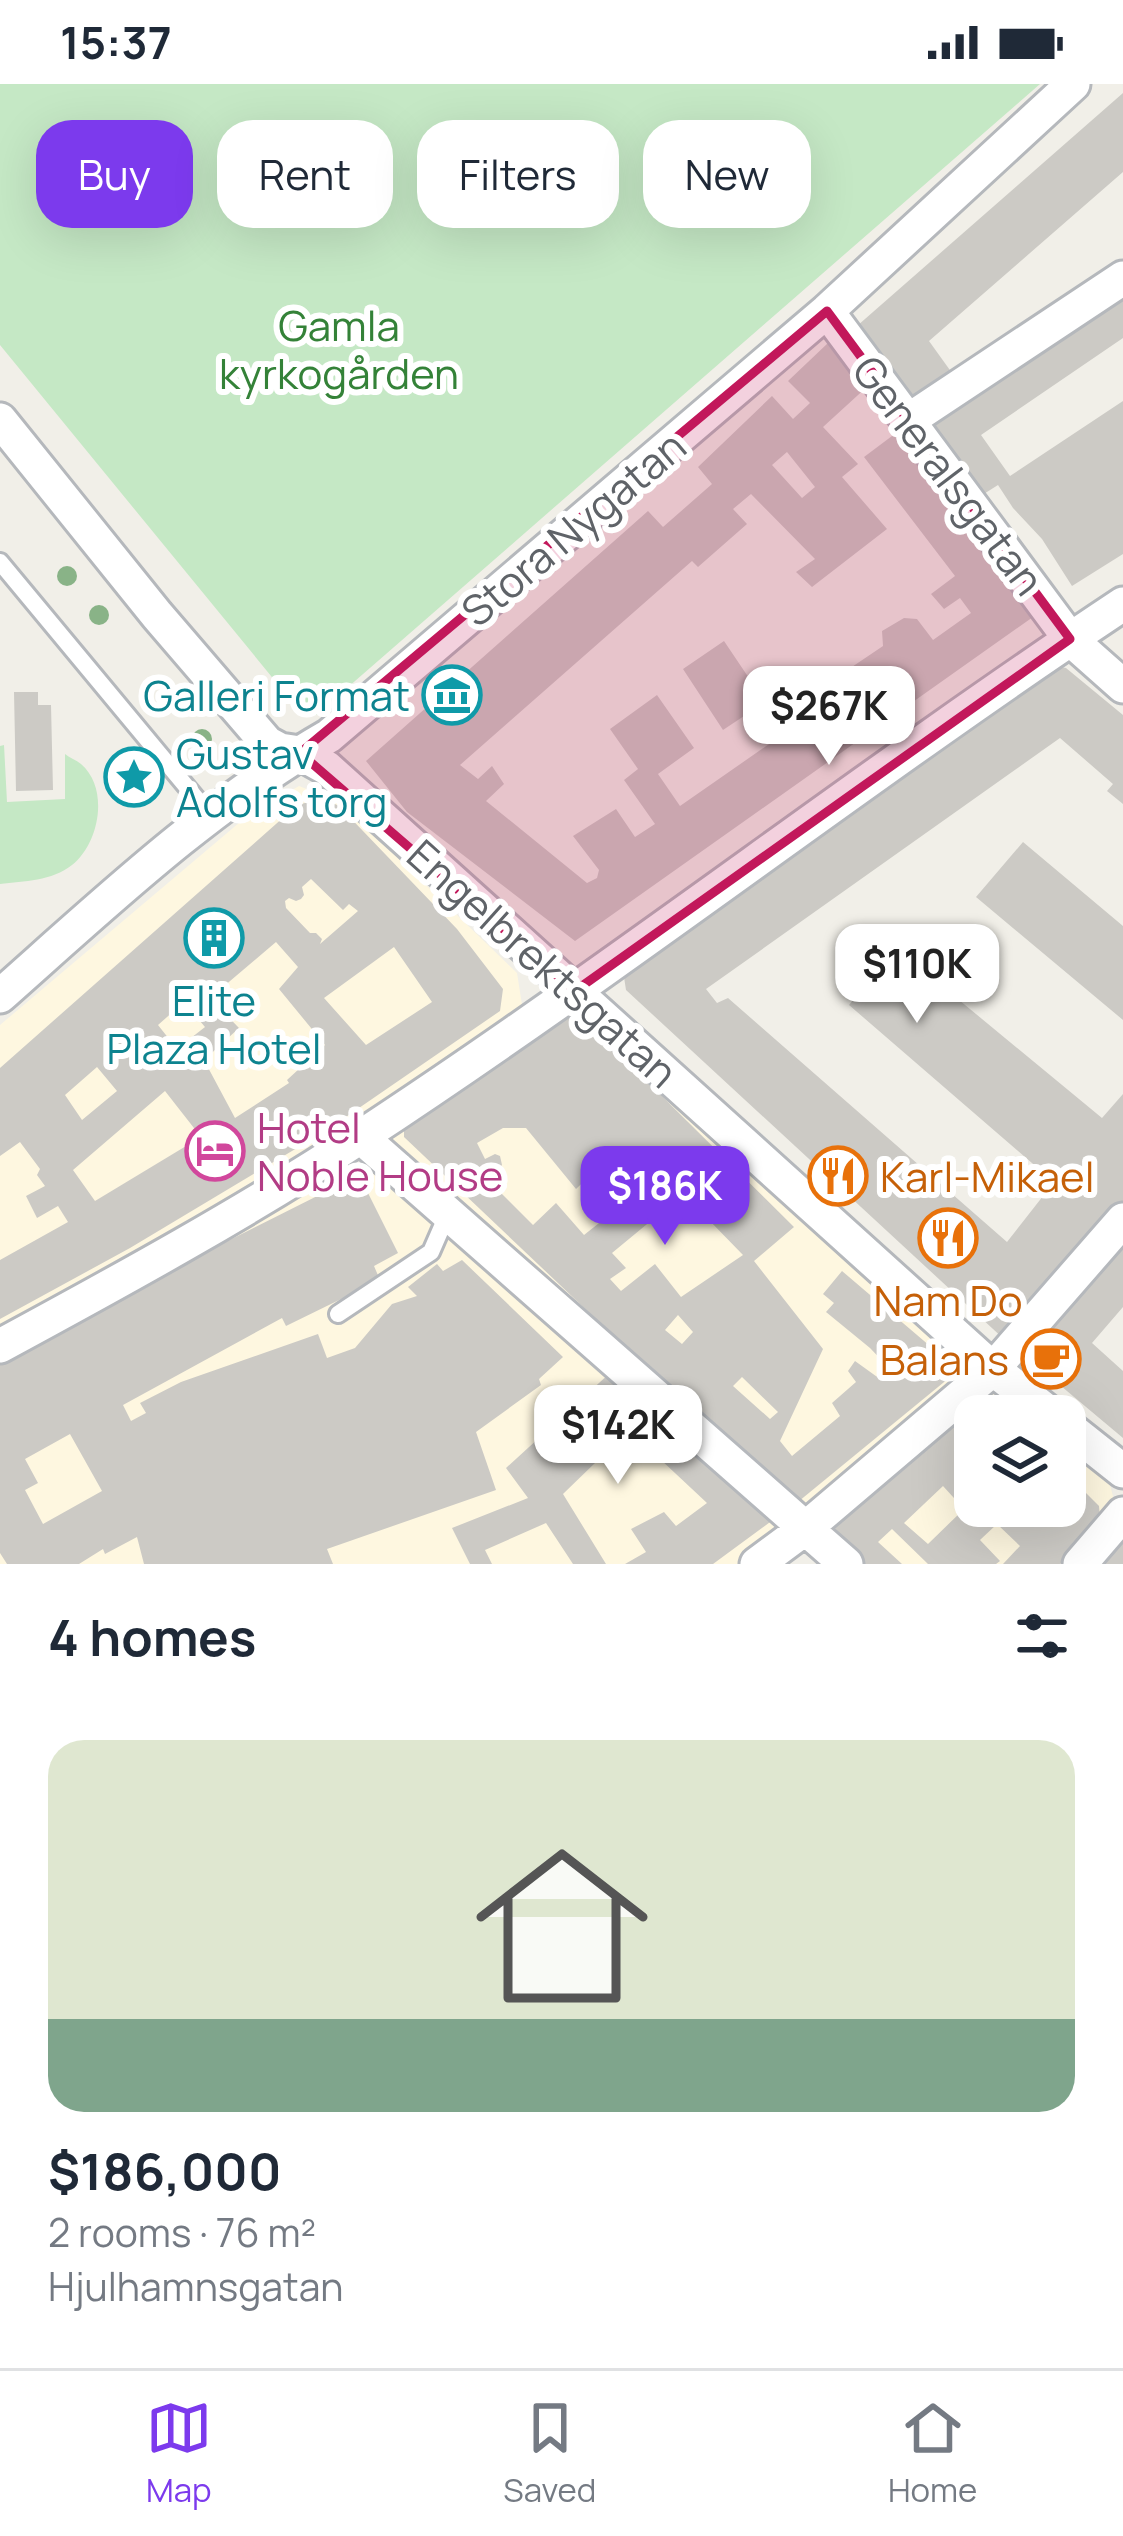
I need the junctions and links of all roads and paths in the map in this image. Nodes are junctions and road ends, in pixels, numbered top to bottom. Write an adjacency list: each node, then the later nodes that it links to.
1 (1073, 84): 3 (street, Stora Nygatan)
2 (1123, 278): 5 (street)
3 (826, 311): 5 (street, Generalsgatan); 10 (street, Stora Nygatan)
4 (0, 420): 10 (street, Engelbrektsgatan)
5 (909, 420): 8 (street, Generalsgatan)
6 (0, 562): 11 (lane)
7 (1123, 604): 8 (street)
8 (1070, 639): 9 (street, Generalsgatan); 12 (street)
9 (1123, 686)
10 (300, 753): 11 (street, Stora Nygatan); 12 (street, Engelbrektsgatan)
11 (209, 815): 13 (street, Stora Nygatan)
12 (575, 991): 14 (street); 19 (street, Engelbrektsgatan)
13 (0, 996)
14 (361, 1137): 15 (street); 18 (street)
15 (448, 1213): 17 (lane); 24 (street)
16 (1123, 1220): 19 (street)
17 (338, 1314)
18 (0, 1346)
19 (982, 1378): 20 (street, Engelbrektsgatan); 24 (street)
20 (1014, 1395)
21 (1086, 1442): 22 (street)
22 (1123, 1472)
23 (1123, 1514): 28 (street)
24 (807, 1527): 25 (street); 26 (street); 27 (street)
25 (757, 1564)
26 (810, 1564)
27 (846, 1564)
28 (1080, 1564)

